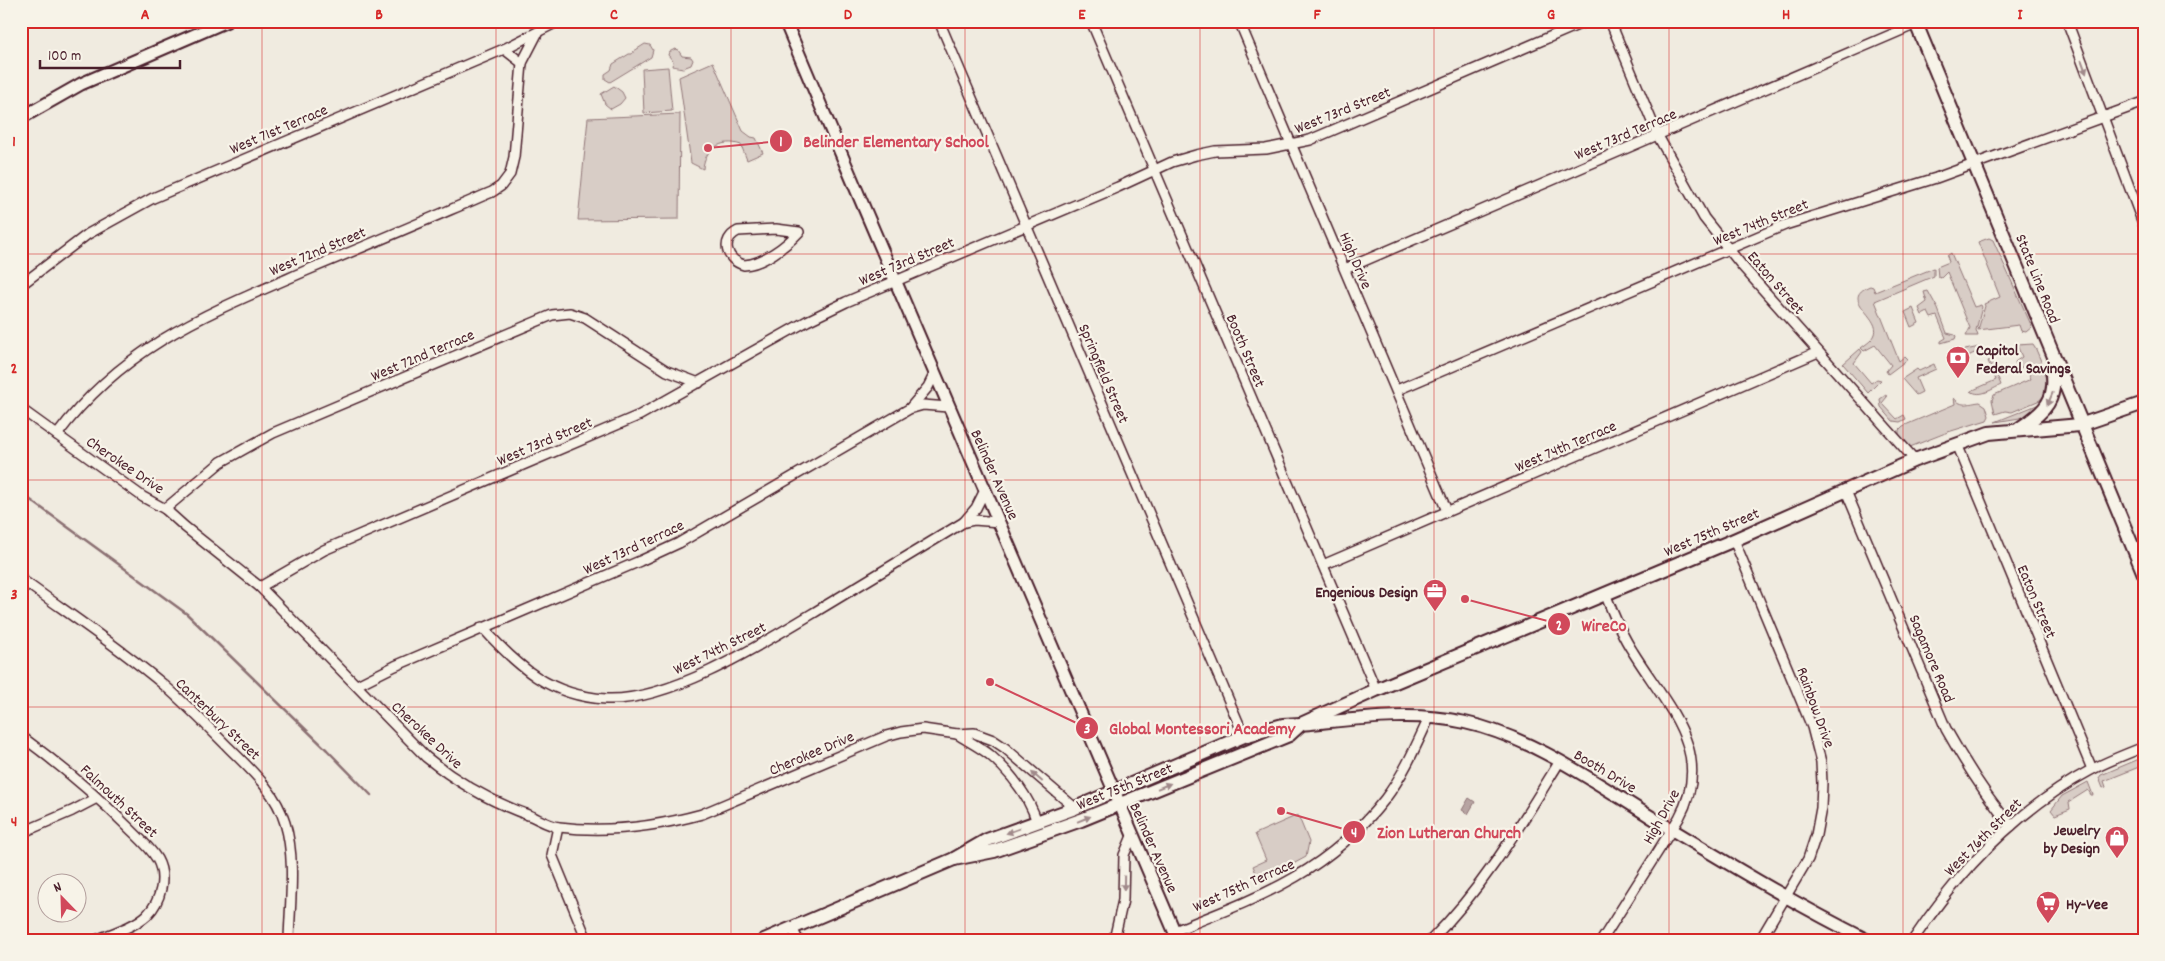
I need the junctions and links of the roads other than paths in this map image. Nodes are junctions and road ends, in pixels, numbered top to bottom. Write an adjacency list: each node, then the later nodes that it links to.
1 (227, 21): 16 (street)
2 (559, 21): 11 (street, West 71st Terrace)
3 (785, 21): 26 (street, Belinder Avenue)
4 (939, 21): 21 (street, Springfield Street)
5 (1091, 21): 20 (street, Booth Street)
6 (1239, 21): 18 (street, High Drive)
7 (1586, 21): 18 (street, West 73rd Street)
8 (1610, 21): 17 (street, Eaton Street)
9 (2067, 21): 15 (street, one-way to 15)
10 (1915, 22): 17 (street, West 73rd Terrace); 19 (main road, State Line Road)
11 (537, 34): 12 (street, West 71st Terrace); 13 (street, West 72nd Street)
12 (504, 49): 13 (street); 27 (street, West 71st Terrace)
13 (522, 63): 39 (street, West 72nd Street)
14 (2144, 102): 15 (street, West 74th Street)
15 (2102, 117): 19 (street, West 74th Street); 22 (street)
16 (21, 118)
17 (1658, 136): 24 (street, Eaton Street); 25 (street, West 73rd Terrace)
18 (1291, 145): 20 (street, West 73rd Street); 25 (street, High Drive)
19 (1974, 163): 24 (street, West 74th Street); 29 (main road, State Line Road)
20 (1155, 171): 21 (street, West 73rd Street); 49 (street, Booth Street)
21 (1026, 226): 26 (street, West 73rd Street); 61 (street, Springfield Street)
22 (2144, 226)
23 (799, 232): 23 (street)
24 (1728, 249): 28 (street, Eaton Street); 32 (street, West 74th Street)
25 (1345, 269): 32 (street, High Drive)
26 (896, 280): 30 (street, Belinder Avenue); 31 (street, West 73rd Street)
27 (21, 285)
28 (1818, 352): 41 (street, Eaton Street); 45 (street, West 74th Terrace)
29 (2052, 355): 37 (main road, State Line Road); 38 (main road, one-way to 38)
30 (934, 375): 34 (street, Belinder Avenue); 36 (street, West 73rd Terrace)
31 (699, 383): 44 (street, West 72nd Terrace); 52 (street, West 73rd Street)
32 (1397, 390): 45 (street, High Drive)
33 (2144, 403): 37 (main road, West 75th Street)
34 (948, 407): 36 (street, West 73rd Terrace); 42 (street, Belinder Avenue)
35 (21, 409): 39 (street, Cherokee Drive)
36 (909, 409): 54 (street, West 73rd Terrace)
37 (2080, 425): 38 (main road, West 75th Street); 50 (main road, State Line Road)
38 (2019, 430): 40 (main road, West 75th Street)
39 (57, 434): 44 (street, Cherokee Drive)
40 (1957, 444): 41 (main road, West 75th Street); 64 (street, Eaton Street)
41 (1915, 460): 43 (main road, West 75th Street)
42 (985, 490): 46 (street, West 74th Street); 47 (street, Belinder Avenue)
43 (1846, 491): 48 (main road, West 75th Street); 70 (street, Sagamore Road)
44 (165, 509): 52 (street, Cherokee Drive)
45 (1447, 511): 49 (street, West 74th Terrace)
46 (964, 522): 47 (street, West 74th Street); 54 (street, West 74th Street)
47 (999, 522): 65 (street, Belinder Avenue)
48 (1734, 540): 53 (main road, West 75th Street); 76 (street, Rainbow Drive)
49 (1323, 565): 56 (street, Booth Street)
50 (2144, 574)
51 (21, 579): 80 (street, Canterbury Street)
52 (260, 587): 55 (street, Cherokee Drive)
53 (1605, 594): 56 (main road, West 75th Street); 72 (street, High Drive)
54 (482, 627): 55 (street, West 73rd Terrace)
55 (357, 685): 71 (street, Cherokee Drive)
56 (1376, 690): 58 (main road, West 75th Street)
57 (1429, 718): 58 (street, Booth Drive); 63 (street, Booth Drive); 78 (street, West 75th Terrace)
58 (1301, 724): 61 (main road, West 75th Street); 67 (main road, West 75th Street, one-way to 58)
59 (958, 734): 68 (street, Cherokee Drive, one-way to 59); 69 (street, Cherokee Drive); 71 (street, Cherokee Drive)
60 (21, 736): 66 (street, Falmouth Street)
61 (1244, 736): 65 (main road, West 75th Street)
62 (2144, 747): 64 (street, West 76th Street)
63 (1560, 761): 72 (street, Booth Drive); 85 (street)
64 (2092, 769): 70 (street, West 76th Street)
65 (1113, 792): 67 (street, Belinder Avenue); 68 (main road, West 75th Street)
66 (97, 798): 73 (street); 79 (street, Falmouth Street)
67 (1119, 804): 74 (street, Belinder Avenue); 75 (main road, West 75th Street, one-way to 67)
68 (1075, 808): 69 (main road, West 75th Street)
69 (1038, 822): 75 (main road, West 75th Street, one-way to 75)
70 (2011, 826): 89 (street, West 76th Street)
71 (558, 827): 81 (street)
72 (1672, 830): 76 (street, Booth Drive); 86 (street, High Drive)
73 (21, 833)
74 (1132, 836): 78 (street, Belinder Avenue); 84 (street, one-way to 84)
75 (954, 859): 77 (main road, West 75th Street)
76 (1786, 897): 87 (street, Rainbow Drive); 88 (street, Booth Drive)
77 (792, 928): 82 (main road, West 75th Street); 83 (street)
78 (1176, 935)
79 (96, 940)
80 (289, 940)
81 (586, 940)
82 (764, 940)
83 (798, 940)
84 (1114, 940)
85 (1431, 940)
86 (1602, 940)
87 (1760, 940)
88 (1867, 940)
89 (1913, 940)

